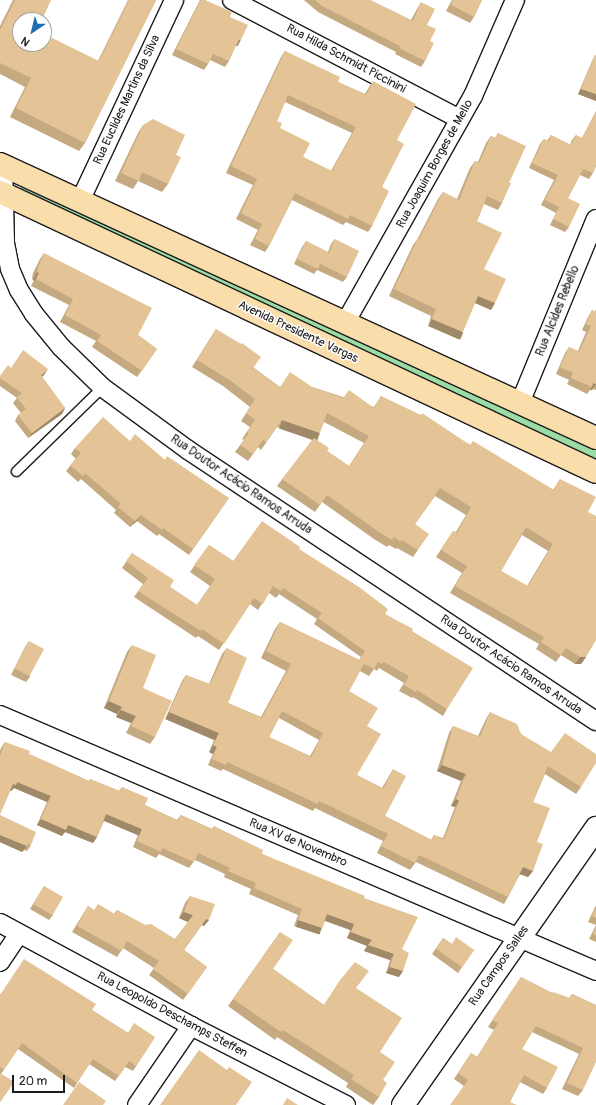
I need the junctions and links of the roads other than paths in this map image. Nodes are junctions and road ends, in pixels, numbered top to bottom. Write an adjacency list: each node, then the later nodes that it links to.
1 (174, 0): 7 (street, Rua Euclides Martins da Silva)
2 (232, 0): 4 (street, Rua Hilda Schmidt Piccinini)
3 (515, 0): 4 (street, Rua Joaquim Borges de Mello)
4 (460, 119): 9 (street, Rua Joaquim Borges de Mello)
5 (2, 165): 6 (street, Rua Doutor Acácio Ramos Arruda); 7 (main road)
6 (2, 193): 10 (street, Rua Doutor Acácio Ramos Arruda); 14 (main road, Avenida Presidente Vargas)
7 (80, 201): 9 (main road)
8 (596, 219): 11 (street, Rua Alcides Rebello)
9 (345, 323): 11 (main road)
10 (102, 387): 13 (lane); 16 (street, Rua Doutor Acácio Ramos Arruda)
11 (520, 403): 12 (main road)
12 (596, 438)
13 (16, 471)
14 (596, 472)
15 (0, 714): 20 (street, Rua XV de Novembro)
16 (596, 721)
17 (596, 828): 20 (main road, Rua Campos Salles)
18 (0, 923): 19 (street, Rua Leopoldo Deschamps Steffen)
19 (19, 934): 21 (street); 23 (street, Rua Leopoldo Deschamps Steffen)
20 (519, 938): 22 (street, Rua XV de Novembro); 26 (main road, Rua Campos Salles)
21 (0, 962)
22 (596, 971)
23 (191, 1026): 24 (street); 25 (street, Rua Leopoldo Deschamps Steffen)
24 (137, 1105)
25 (346, 1105)
26 (403, 1105)

